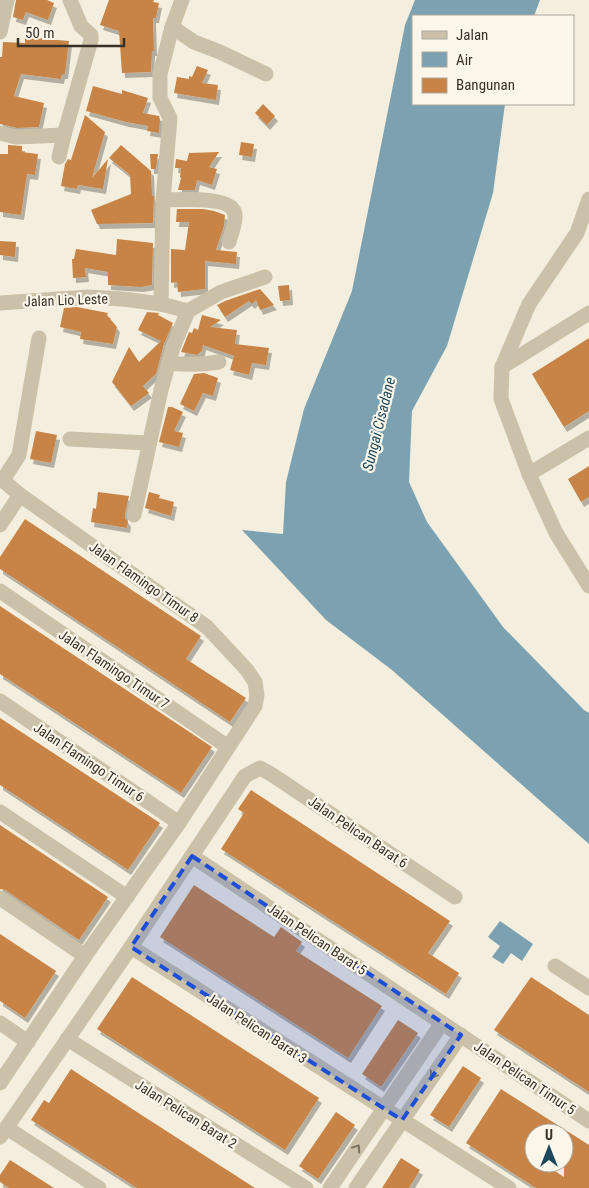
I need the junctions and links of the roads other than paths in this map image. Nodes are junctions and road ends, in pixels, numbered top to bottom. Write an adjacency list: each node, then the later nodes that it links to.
1 (7, 0): 5 (street)
2 (70, 0): 8 (street)
3 (182, 0): 4 (street)
4 (172, 27): 6 (street); 11 (street)
5 (0, 32)
6 (266, 74)
7 (0, 133): 8 (street)
8 (64, 135): 9 (street)
9 (59, 158)
10 (589, 198): 21 (street)
11 (163, 200): 12 (street); 15 (street)
12 (229, 242)
13 (266, 277): 16 (street)
14 (0, 303): 15 (street, Jalan Lio Leste)
15 (161, 304): 16 (street, Jalan Lio Leste)
16 (188, 311): 19 (street)
17 (589, 314): 21 (street)
18 (39, 338): 26 (street)
19 (169, 362): 20 (street); 24 (street)
20 (219, 362)
21 (502, 366): 25 (street)
22 (589, 438): 25 (street)
23 (70, 439): 24 (street)
24 (148, 443): 28 (street)
25 (528, 474): 30 (street)
26 (2, 479): 27 (street, Jalan Flamingo Timur 8)
27 (20, 495): 29 (street); 33 (street, Jalan Flamingo Timur 8)
28 (134, 515)
29 (0, 525)
30 (587, 578)
31 (0, 590): 33 (street, Jalan Flamingo Timur 7)
32 (0, 701): 35 (street, Jalan Flamingo Timur 6)
33 (228, 746): 35 (street)
34 (0, 812): 37 (street)
35 (179, 823): 37 (street)
36 (192, 856): 38 (street, Jalan Pelican Barat 6); 40 (street); 45 (street, Jalan Pelican Barat 5)
37 (127, 896): 41 (street)
38 (455, 896)
39 (0, 898): 41 (street)
40 (131, 947): 47 (street); 50 (street, Jalan Pelican Barat 3)
41 (85, 956): 48 (street)
42 (555, 966): 43 (street)
43 (589, 988)
44 (0, 1022): 48 (street)
45 (442, 1023): 46 (street, Jalan Pelican Barat 5); 50 (street)
46 (461, 1035): 51 (street, one-way to 51); 52 (street, Jalan Pelican Timur 5)
47 (67, 1039): 53 (street); 55 (street, Jalan Pelican Barat 2)
48 (28, 1042): 49 (street)
49 (0, 1083)
50 (384, 1108): 51 (street, Jalan Pelican Barat 3); 56 (street, one-way to 50)
51 (402, 1120): 57 (street); 58 (street, Jalan Pelican Barat 3)
52 (589, 1121)
53 (4, 1132): 54 (street)
54 (99, 1188)
55 (306, 1188)
56 (330, 1188)
57 (356, 1188)
58 (508, 1188)

